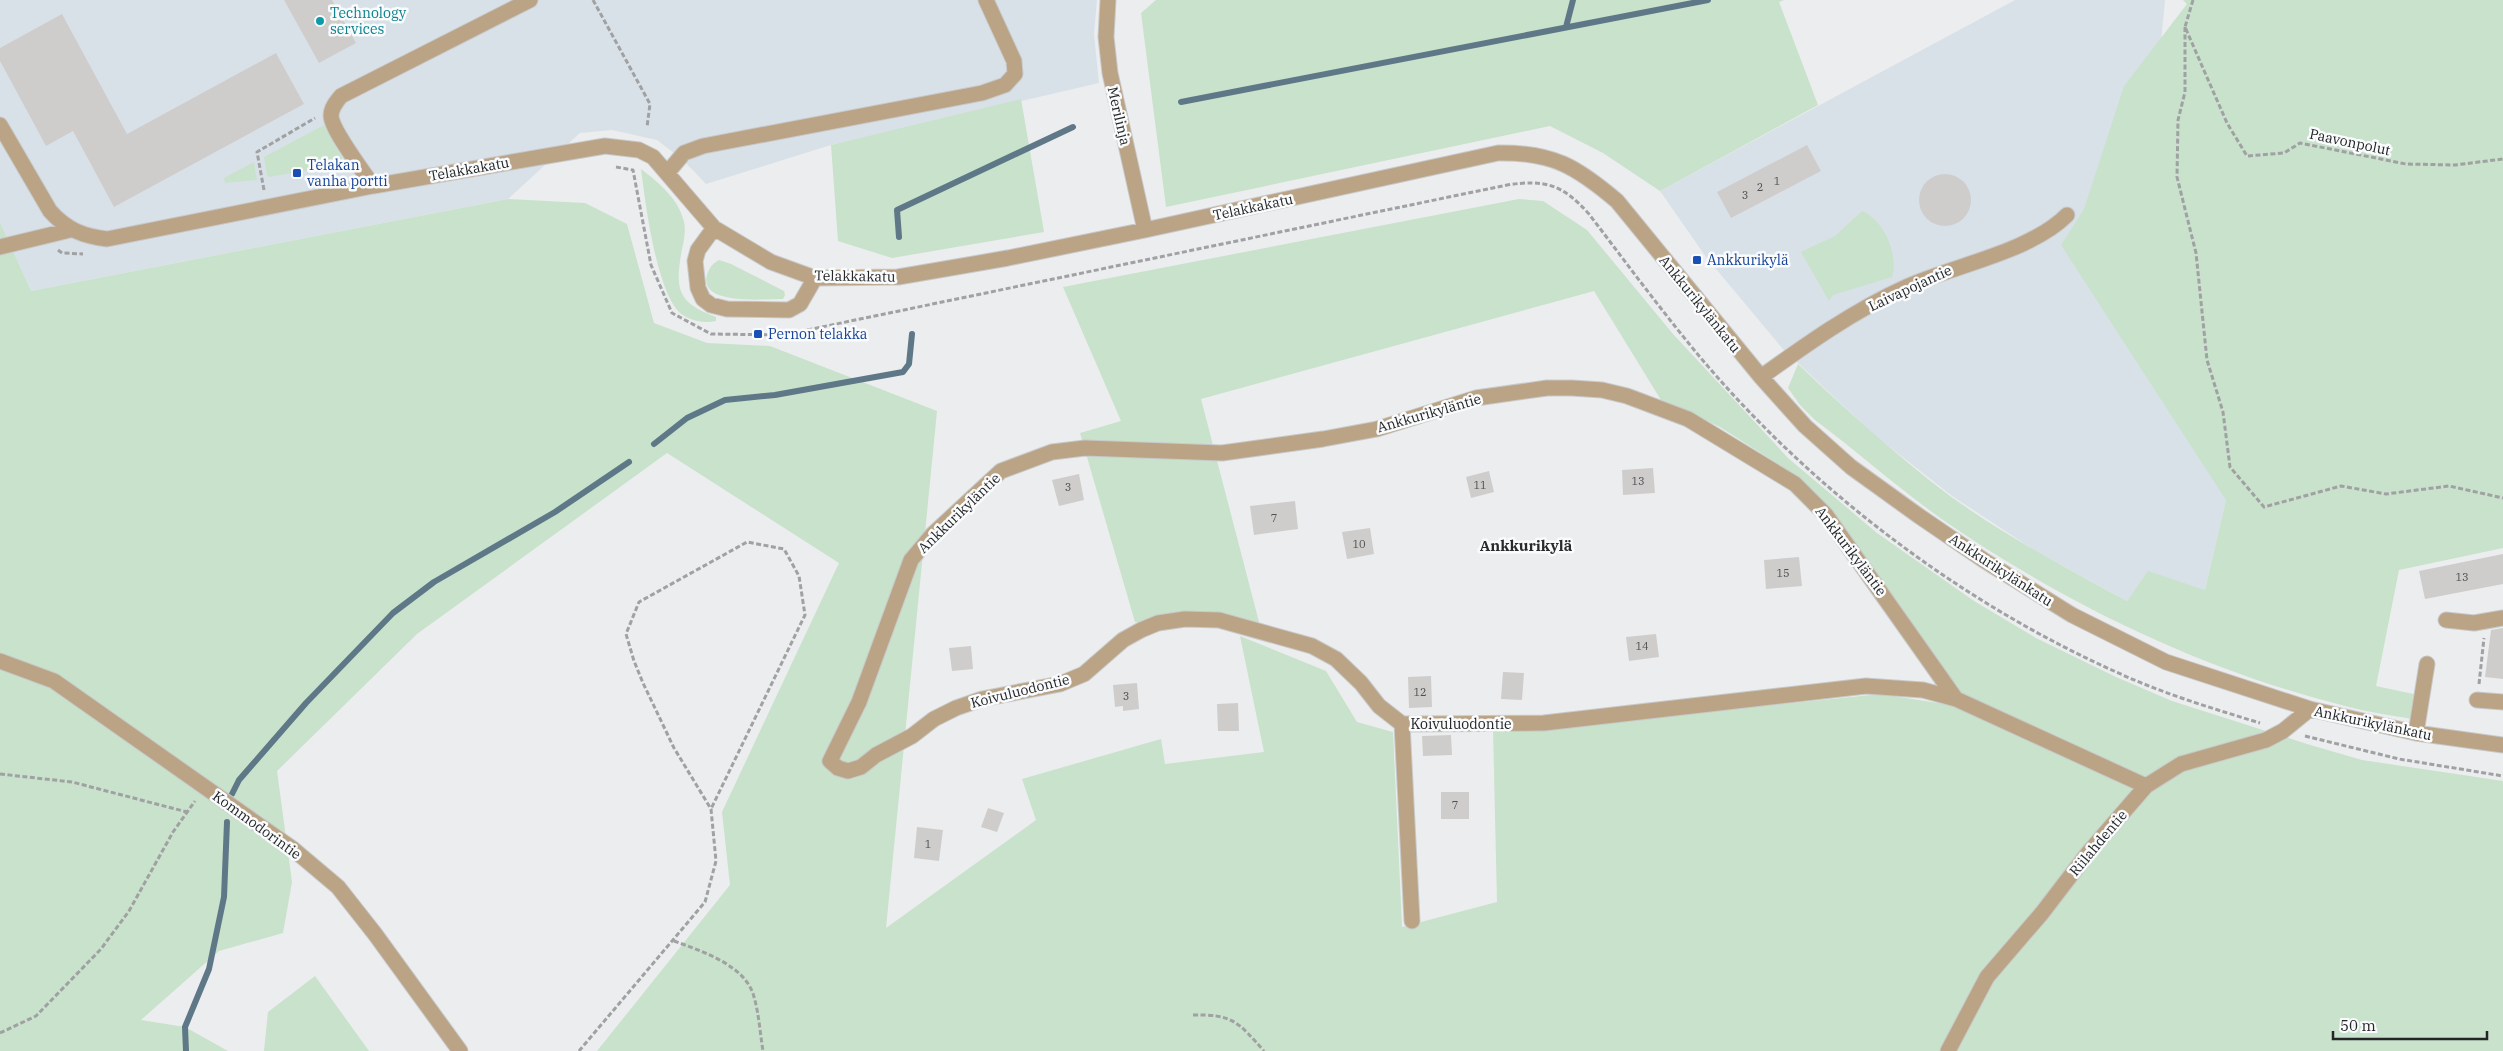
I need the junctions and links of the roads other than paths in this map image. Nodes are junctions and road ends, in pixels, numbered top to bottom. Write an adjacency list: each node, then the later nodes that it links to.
1 (530, 0): 6 (street)
2 (986, 0): 5 (street)
3 (1108, 0): 11 (street, Merilinja)
4 (0, 125): 10 (street, Telakkakatu)
5 (668, 172): 6 (street, Telakkakatu); 9 (street, Telakkakatu)
6 (373, 186): 10 (street, Telakkakatu)
7 (1617, 202): 11 (street, Telakkakatu); 14 (street, Ankkurikylänkatu)
8 (2067, 215): 14 (street, Laivapojantie)
9 (714, 228): 13 (street, Telakkakatu); 13 (street)
10 (70, 230): 12 (street)
11 (1145, 230): 13 (street, Telakkakatu)
12 (0, 248)
13 (815, 278)
14 (1761, 377): 22 (street, Ankkurikylänkatu)
15 (2503, 618): 16 (street)
16 (2446, 620)
17 (0, 661): 29 (street, Kommodorintie)
18 (2428, 664): 24 (street)
19 (1956, 699): 23 (street, Koivuluodontie); 26 (street, Ankkurikyläntie); 27 (street)
20 (2477, 700): 21 (street)
21 (2503, 702)
22 (2310, 709): 24 (street, Ankkurikylänkatu); 27 (street, Riilahdentie)
23 (1402, 724): 26 (street, Koivuluodontie); 28 (street)
24 (2416, 733): 25 (street, Ankkurikylänkatu)
25 (2503, 745)
26 (830, 762)
27 (2146, 786): 30 (street, Riilahdentie)
28 (1412, 921)
29 (460, 1051)
30 (1948, 1051)

